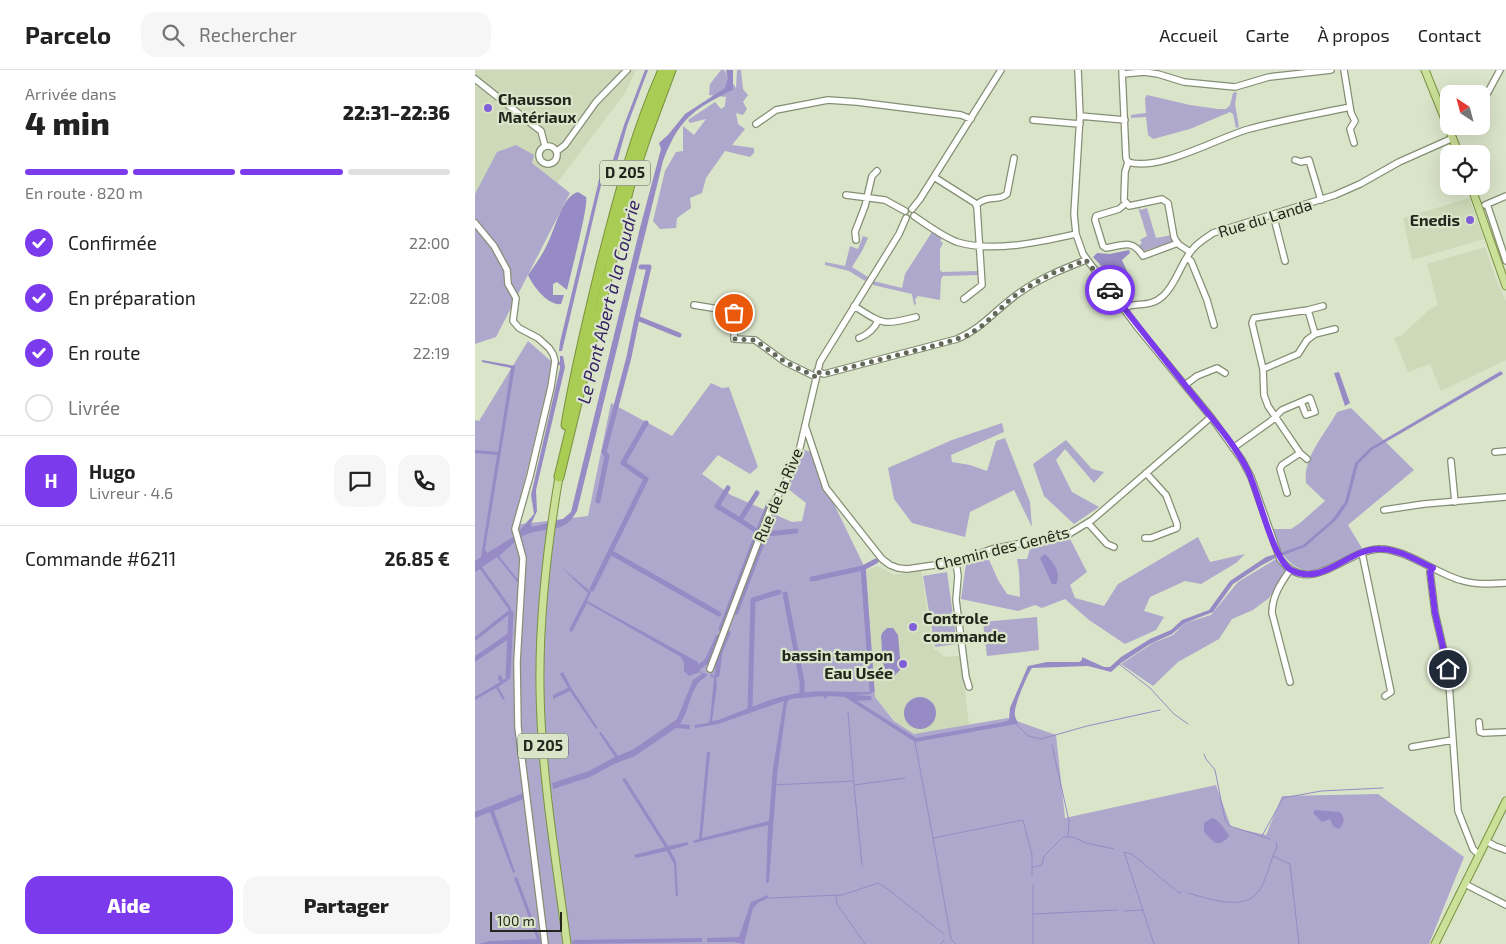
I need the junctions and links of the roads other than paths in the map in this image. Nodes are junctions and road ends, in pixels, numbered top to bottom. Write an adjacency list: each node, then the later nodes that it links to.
1 (627, 70): 26 (street)
2 (663, 70): 84 (highway, D 205)
3 (671, 70): 84 (highway, D 205)
4 (1001, 70): 17 (street)
5 (1078, 70): 16 (street)
6 (1331, 70): 11 (street)
7 (1344, 70): 15 (street)
8 (1425, 70): 14 (main road)
9 (1500, 70): 13 (street)
10 (1123, 72): 11 (street); 19 (street)
11 (1304, 72)
12 (475, 79): 25 (street)
13 (1490, 88)
14 (1440, 106)
15 (1350, 107): 23 (street); 29 (street)
16 (1081, 116): 19 (street); 21 (street)
17 (971, 119): 20 (street); 31 (street)
18 (1033, 120): 21 (street)
19 (1125, 120): 29 (street)
20 (756, 124)
21 (1080, 124): 47 (street)
22 (1452, 135): 24 (main road); 36 (street, Rue du Landa)
23 (1354, 144)
24 (1456, 145)
25 (545, 146): 26 (street); 26 (street)
26 (557, 151)
27 (1014, 158): 39 (street)
28 (1295, 160): 36 (street, Rue du Landa)
29 (1128, 162): 37 (street)
30 (877, 171): 35 (street)
31 (934, 177): 39 (street); 41 (street)
32 (845, 195): 35 (street)
33 (1474, 195): 40 (main road)
34 (1506, 196): 38 (street)
35 (867, 198): 42 (street); 48 (street)
36 (1321, 200): 43 (street, Rue du Landa)
37 (1125, 204): 49 (street); 49 (street)
38 (1487, 204): 40 (street); 55 (street)
39 (977, 205): 50 (street)
40 (1479, 207): 56 (main road)
41 (912, 209): 42 (street); 44 (street)
42 (905, 211): 45 (street)
43 (1273, 214): 51 (street, Rue du Landa); 54 (street)
44 (914, 216): 45 (street); 50 (street)
45 (906, 218): 59 (street, Rue de la Rive)
46 (475, 223): 111 (street)
47 (1076, 234): 50 (street); 53 (street)
48 (856, 240)
49 (1178, 243): 51 (street)
50 (980, 245): 57 (street)
51 (1191, 252): 52 (street, Rue du Landa)
52 (1187, 258): 61 (street, Rue du Landa); 65 (street)
53 (1086, 260): 61 (street); 71 (street)
54 (1285, 261)
55 (1506, 261)
56 (1506, 286)
57 (964, 299)
58 (694, 305): 71 (street)
59 (855, 306): 64 (street); 71 (street, Rue de la Rive)
60 (1323, 306): 62 (street)
61 (1124, 308): 72 (street)
62 (1308, 310): 67 (street); 69 (street)
63 (916, 317): 64 (street)
64 (878, 321): 68 (street)
65 (1215, 325)
66 (1335, 329): 67 (street)
67 (1315, 334): 69 (street)
68 (859, 338)
69 (1263, 368): 75 (street)
70 (1225, 373): 72 (street)
71 (817, 374): 76 (street, Rue de la Rive)
72 (1185, 385): 74 (street)
73 (1301, 402): 75 (street)
74 (1211, 416): 77 (street); 83 (street, Chemin des Genêts)
75 (1275, 416): 77 (street); 80 (street)
76 (805, 425): 93 (street, Chemin des Genêts); 97 (street, Rue de la Rive)
77 (1233, 448): 95 (street)
78 (1506, 451): 79 (street)
79 (1495, 452)
80 (1300, 453): 81 (street); 85 (street)
81 (1307, 459)
82 (1451, 461): 87 (street)
83 (1146, 473): 89 (street, Chemin des Genêts); 90 (street)
84 (559, 477): 112 (main road, D 205)
85 (1287, 493)
86 (1506, 497): 87 (street)
87 (1455, 502): 88 (street)
88 (1384, 510)
89 (1088, 523): 91 (street); 93 (street, Chemin des Genêts)
90 (1145, 538)
91 (1113, 547)
92 (1362, 553): 94 (street); 95 (street); 100 (street)
93 (956, 562): 99 (street)
94 (1433, 568): 96 (street); 103 (street)
95 (1290, 570): 98 (street)
96 (1506, 583)
97 (710, 669)
98 (1290, 682)
99 (969, 687)
100 (1385, 696)
101 (1479, 722): 102 (street)
102 (1506, 732)
103 (1453, 740): 104 (street); 108 (street)
104 (1412, 747)
105 (1506, 801): 106 (main road)
106 (1486, 841): 107 (street); 108 (main road)
107 (1506, 850)
108 (1479, 855): 109 (main road)
109 (1465, 884): 110 (street); 113 (main road)
110 (1506, 904)
111 (545, 944)
112 (567, 944)
113 (1435, 944)

